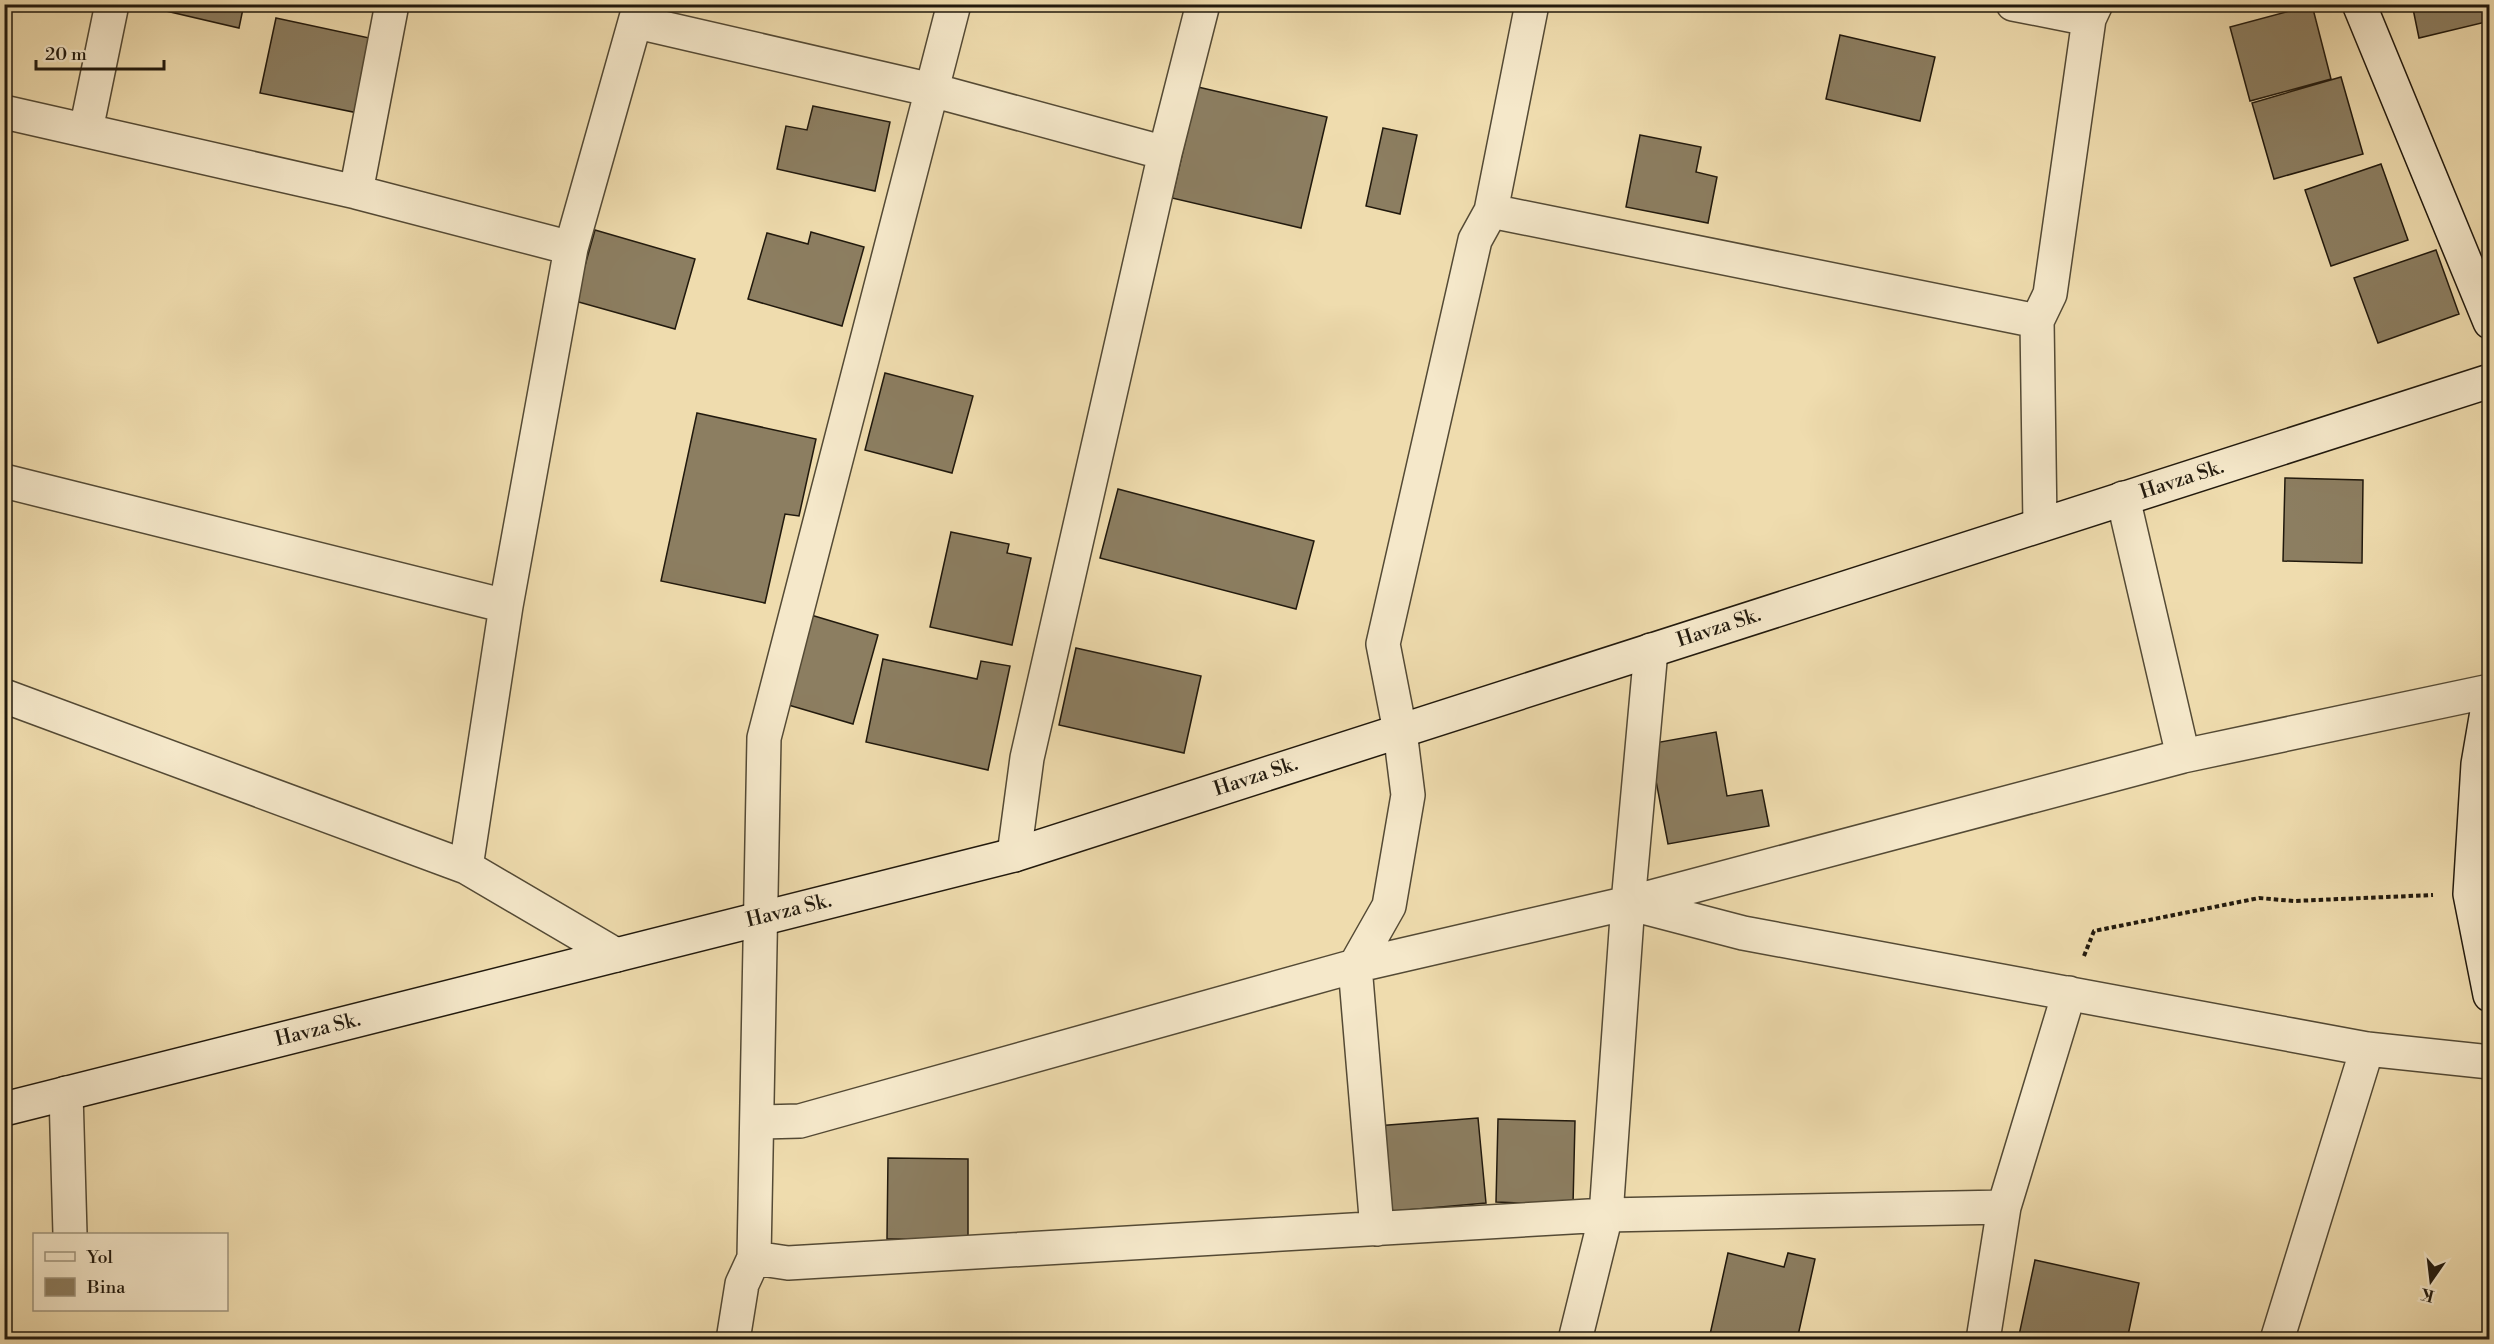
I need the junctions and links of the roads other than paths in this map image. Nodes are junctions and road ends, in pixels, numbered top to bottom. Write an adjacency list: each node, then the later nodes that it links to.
1 (112, 4): 12 (street)
2 (392, 4): 14 (street)
3 (954, 4): 10 (street)
4 (1203, 4): 13 (street)
5 (1532, 4): 15 (street)
6 (2013, 4): 8 (street)
7 (2359, 4): 18 (street)
8 (2092, 12): 17 (street)
9 (638, 13): 10 (street); 16 (street)
10 (932, 90): 13 (street); 32 (street)
11 (4, 112): 12 (street)
12 (86, 130): 14 (street)
13 (1166, 153): 29 (street)
14 (356, 192): 16 (street)
15 (1491, 211): 17 (street); 27 (street)
16 (571, 249): 23 (street)
17 (2037, 321): 22 (street)
18 (2490, 322)
19 (2490, 381): 21 (street, Havza Sk.)
20 (4, 481): 23 (street)
21 (2123, 498): 22 (street, Havza Sk.); 28 (street)
22 (2040, 525): 24 (street, Havza Sk.)
23 (506, 606): 30 (street)
24 (1651, 650): 27 (street, Havza Sk.); 31 (street)
25 (2490, 692): 28 (street); 36 (street)
26 (4, 696): 30 (street)
27 (1400, 731): 29 (street, Havza Sk.); 34 (street)
28 (2182, 756): 31 (street)
29 (1014, 855): 32 (street, Havza Sk.)
30 (466, 867): 33 (street)
31 (1628, 903): 34 (street); 35 (street); 43 (street)
32 (761, 919): 33 (street, Havza Sk.); 41 (street)
33 (616, 955): 39 (street, Havza Sk.)
34 (1355, 966): 41 (street); 44 (street)
35 (2069, 993): 37 (street); 42 (street)
36 (2490, 995)
37 (2367, 1049): 38 (street); 50 (street)
38 (2490, 1062)
39 (66, 1093): 40 (street, Havza Sk.); 45 (street)
40 (4, 1109)
41 (758, 1122): 46 (street)
42 (2004, 1207): 43 (street); 49 (street)
43 (1606, 1215): 44 (street); 48 (street)
44 (1377, 1229): 46 (street)
45 (70, 1233)
46 (754, 1258): 47 (street)
47 (733, 1340)
48 (1575, 1340)
49 (1983, 1340)
50 (2277, 1340)

